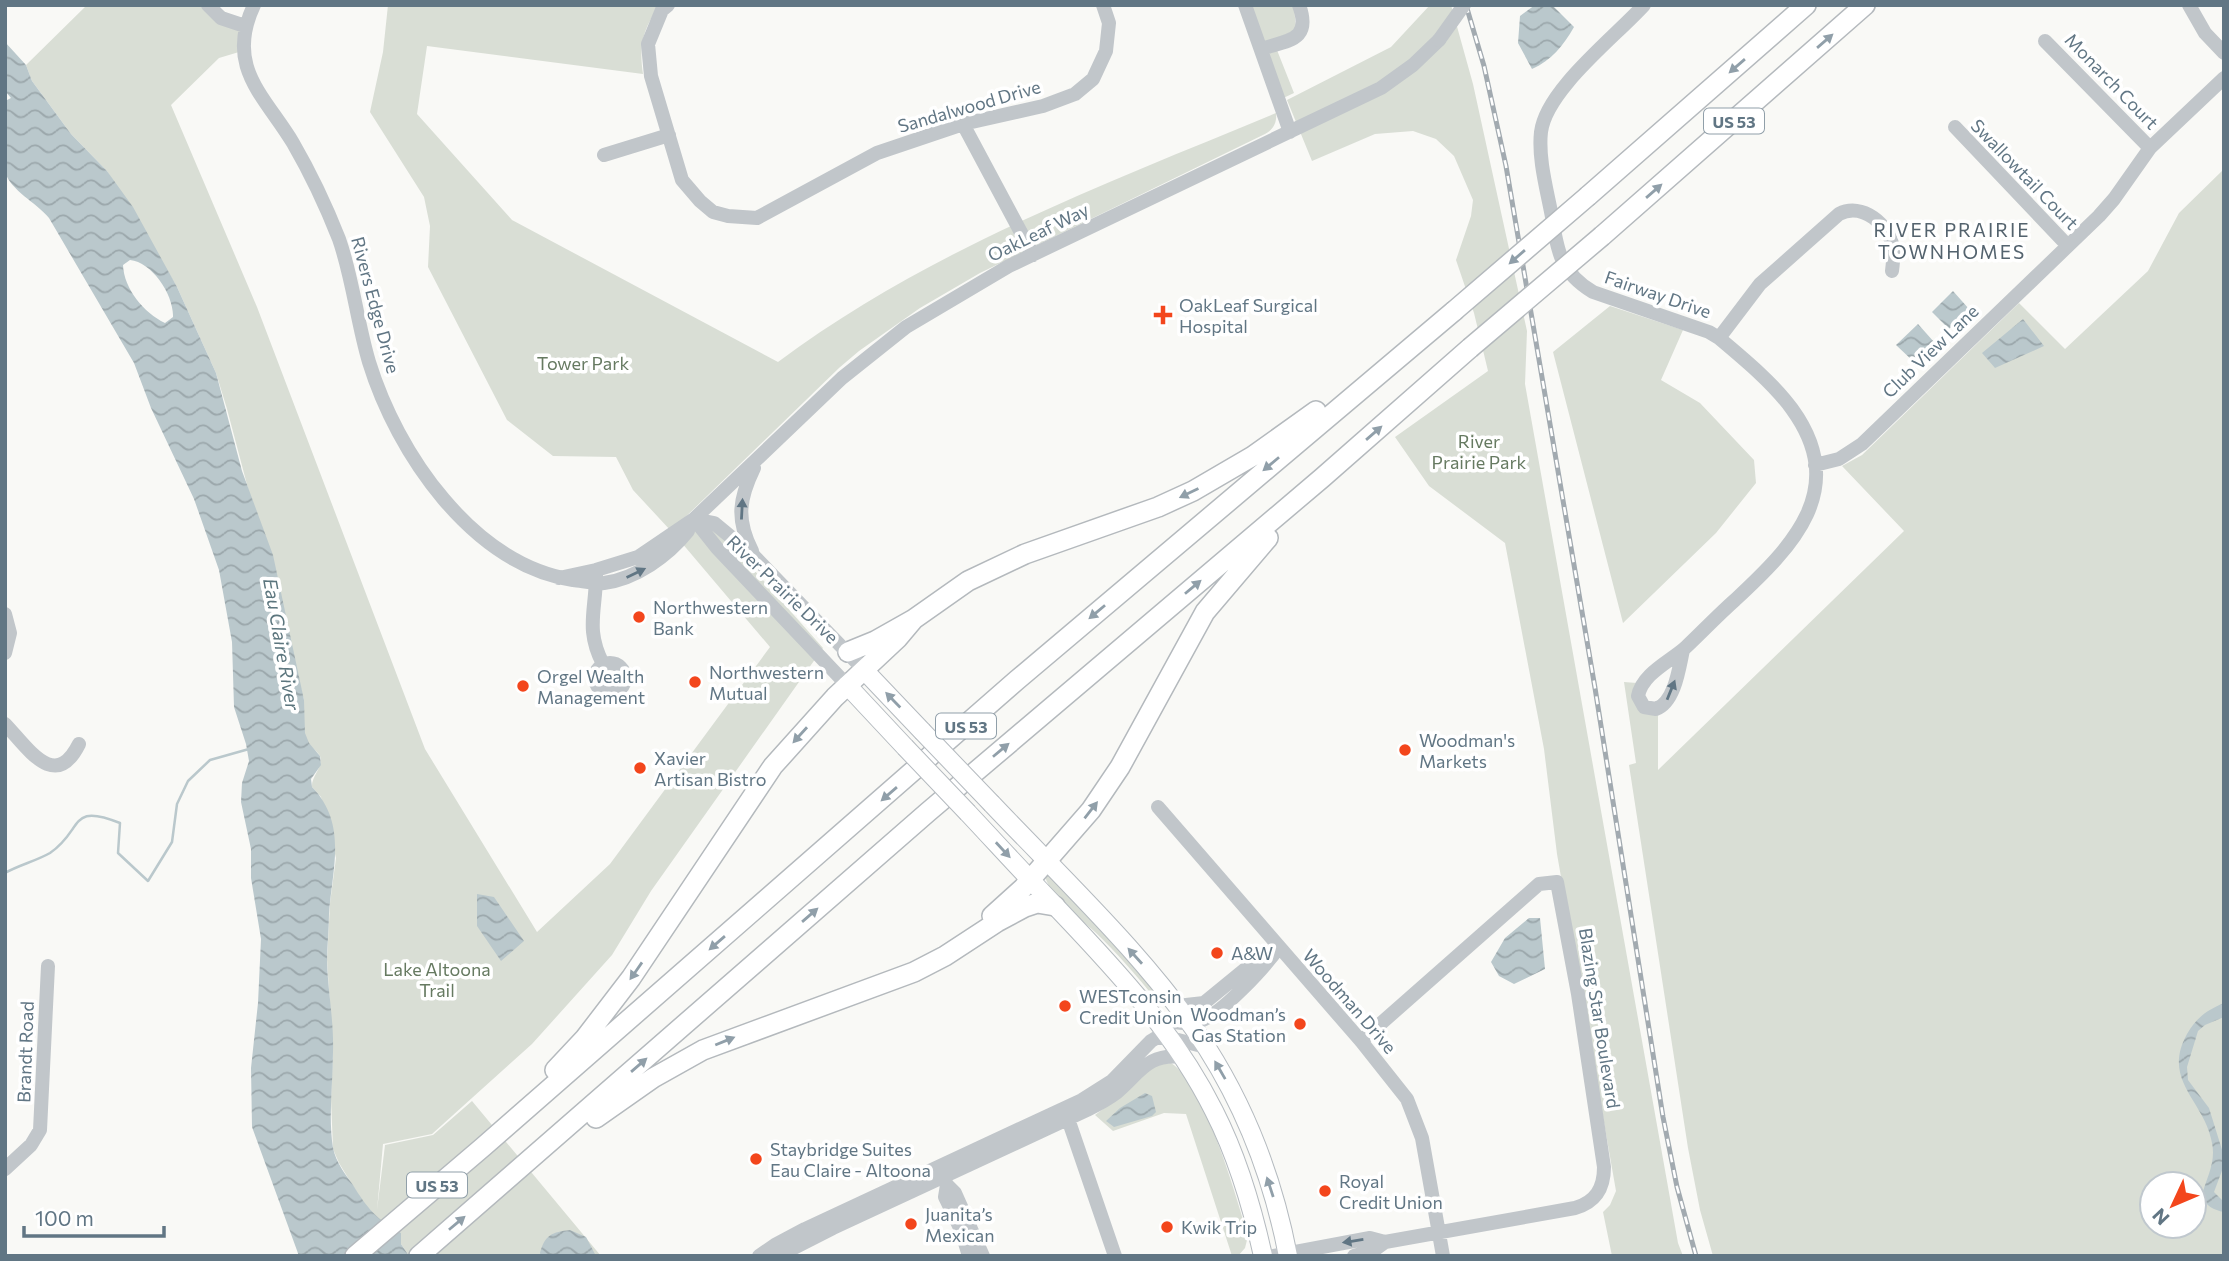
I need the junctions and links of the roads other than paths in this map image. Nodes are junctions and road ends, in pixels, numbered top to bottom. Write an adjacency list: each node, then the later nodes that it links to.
1 (208, 5): 12 (street)
2 (254, 5): 12 (street)
3 (668, 5): 20 (street, Sandalwood Drive)
4 (1103, 5): 17 (street, Sandalwood Drive)
5 (1245, 5): 14 (street)
6 (1299, 5): 14 (street)
7 (1464, 5): 19 (street, OakLeaf Way, bridge)
8 (1644, 5): 26 (street, Fairway Drive)
9 (1806, 5): 27 (highway, US 53, one-way to 27, bridge)
10 (1865, 5): 30 (highway, US 53, one-way to 10, bridge)
11 (2189, 5): 15 (street)
12 (245, 26): 33 (street, Rivers Edge Drive)
13 (2045, 41): 21 (street, Monarch Court)
14 (1261, 49): 19 (street)
15 (2224, 53)
16 (2224, 78): 21 (street, Club View Lane)
17 (963, 124): 20 (street, Sandalwood Drive); 24 (street)
18 (1955, 127): 23 (street, Swallowtail Court)
19 (1290, 132): 24 (street, OakLeaf Way)
20 (669, 135): 22 (street)
21 (2150, 148): 23 (street, Club View Lane)
22 (604, 155)
23 (2068, 246): 29 (street, Club View Lane)
24 (1033, 255): 28 (street, OakLeaf Way)
25 (1892, 271): 26 (street)
26 (1719, 338): 29 (street, Fairway Drive)
27 (1391, 363): 35 (highway, one-way to 35); 59 (highway, US 53, one-way to 59)
28 (757, 460): 31 (street, OakLeaf Way); 32 (street, one-way to 28)
29 (1815, 465): 36 (street)
30 (1322, 478): 45 (highway, one-way to 30); 62 (highway, US 53, one-way to 30)
31 (694, 519): 32 (street, River Prairie Drive); 33 (street, Rivers Edge Drive); 41 (street, River Prairie Drive)
32 (755, 557): 37 (street, River Prairie Drive)
33 (596, 577): 39 (street)
34 (5, 614): 38 (street)
35 (914, 619): 37 (highway); 40 (highway)
36 (1683, 649)
37 (848, 652): 40 (street, River Prairie Drive)
38 (5, 653)
39 (603, 664)
40 (864, 670): 41 (highway); 45 (main road, River Prairie Drive, one-way to 40, bridge)
41 (847, 685): 46 (main road, River Prairie Drive, one-way to 46, bridge); 59 (highway, one-way to 59)
42 (5, 724): 43 (street)
43 (79, 744)
44 (1158, 807): 49 (street, Woodman Drive)
45 (1047, 862): 46 (highway); 51 (main road, River Prairie Drive, one-way to 45)
46 (1031, 880): 47 (main road, River Prairie Drive); 48 (highway)
47 (1055, 906): 48 (highway); 52 (main road, River Prairie Drive)
48 (976, 935): 62 (highway, one-way to 48)
49 (1279, 947): 51 (street); 53 (street); 55 (street, Woodman Drive)
50 (48, 966): 60 (street, Brandt Road)
51 (1177, 1006): 53 (main road, River Prairie Drive)
52 (1157, 1019): 53 (street); 54 (main road, River Prairie Drive)
53 (1190, 1023): 56 (main road, River Prairie Drive)
54 (1170, 1038): 56 (street); 57 (main road, River Prairie Drive); 58 (street)
55 (1361, 1041): 63 (street, Woodman Drive); 63 (street, Blazing Star Boulevard)
56 (1206, 1047): 65 (main road, River Prairie Drive, one-way to 56)
57 (1182, 1057): 58 (street); 73 (main road, River Prairie Drive)
58 (1067, 1114): 61 (street); 72 (street)
59 (483, 1147): 66 (highway, US 53)
60 (5, 1169)
61 (943, 1176): 68 (street); 69 (street); 70 (street); 71 (street)
62 (500, 1187): 67 (highway, US 53, one-way to 62)
63 (1439, 1232): 64 (street, Blazing Star Boulevard); 75 (street, Woodman Drive)
64 (1385, 1242): 65 (street, Blazing Star Boulevard, one-way to 65); 74 (street, Blazing Star Boulevard)
65 (1283, 1255)
66 (355, 1256)
67 (419, 1256)
68 (760, 1256)
69 (778, 1256)
70 (969, 1256)
71 (983, 1256)
72 (1115, 1256)
73 (1263, 1256)
74 (1354, 1256)
75 (1443, 1256)

